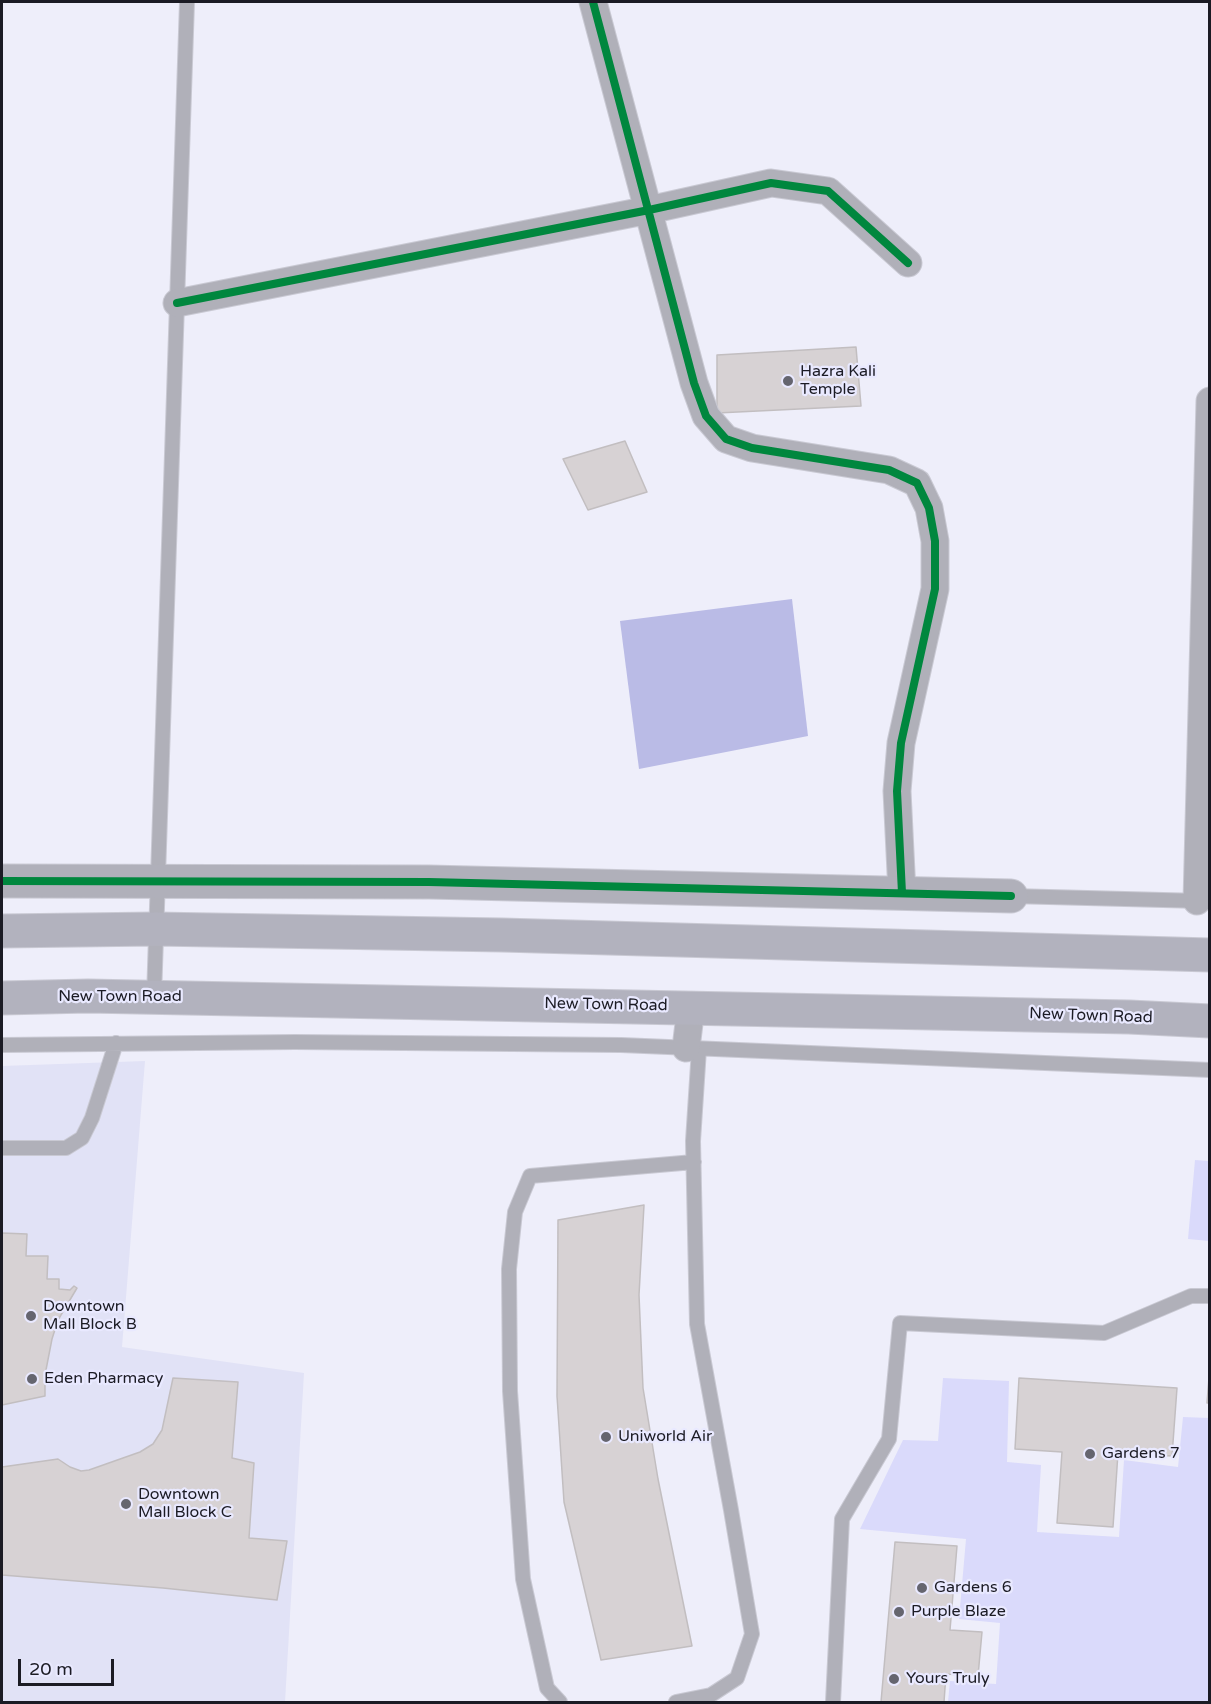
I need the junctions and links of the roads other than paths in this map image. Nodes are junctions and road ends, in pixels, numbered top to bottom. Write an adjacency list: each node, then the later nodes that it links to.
1 (187, 2): 5 (lane)
2 (593, 2): 3 (street)
3 (649, 210): 4 (street); 5 (street); 9 (street)
4 (908, 263)
5 (177, 303): 8 (lane)
6 (1209, 401): 11 (street)
7 (2, 881): 8 (street)
8 (156, 882): 9 (street); 12 (lane)
9 (902, 893): 10 (street)
10 (1011, 896): 11 (lane)
11 (1203, 901)
12 (155, 930): 13 (main road); 14 (main road); 15 (lane)
13 (2, 931)
14 (1209, 955)
15 (154, 997): 16 (main road, New Town Road); 17 (main road, New Town Road)
16 (2, 998)
17 (691, 1007): 18 (main road, New Town Road); 21 (street)
18 (1209, 1021)
19 (116, 1044): 20 (lane); 21 (lane); 23 (lane)
20 (2, 1045)
21 (693, 1048): 22 (lane); 24 (lane)
22 (1209, 1070)
23 (2, 1148)
24 (694, 1162): 26 (lane); 27 (lane)
25 (1209, 1296): 28 (lane)
26 (560, 1702)
27 (676, 1702)
28 (833, 1702)

